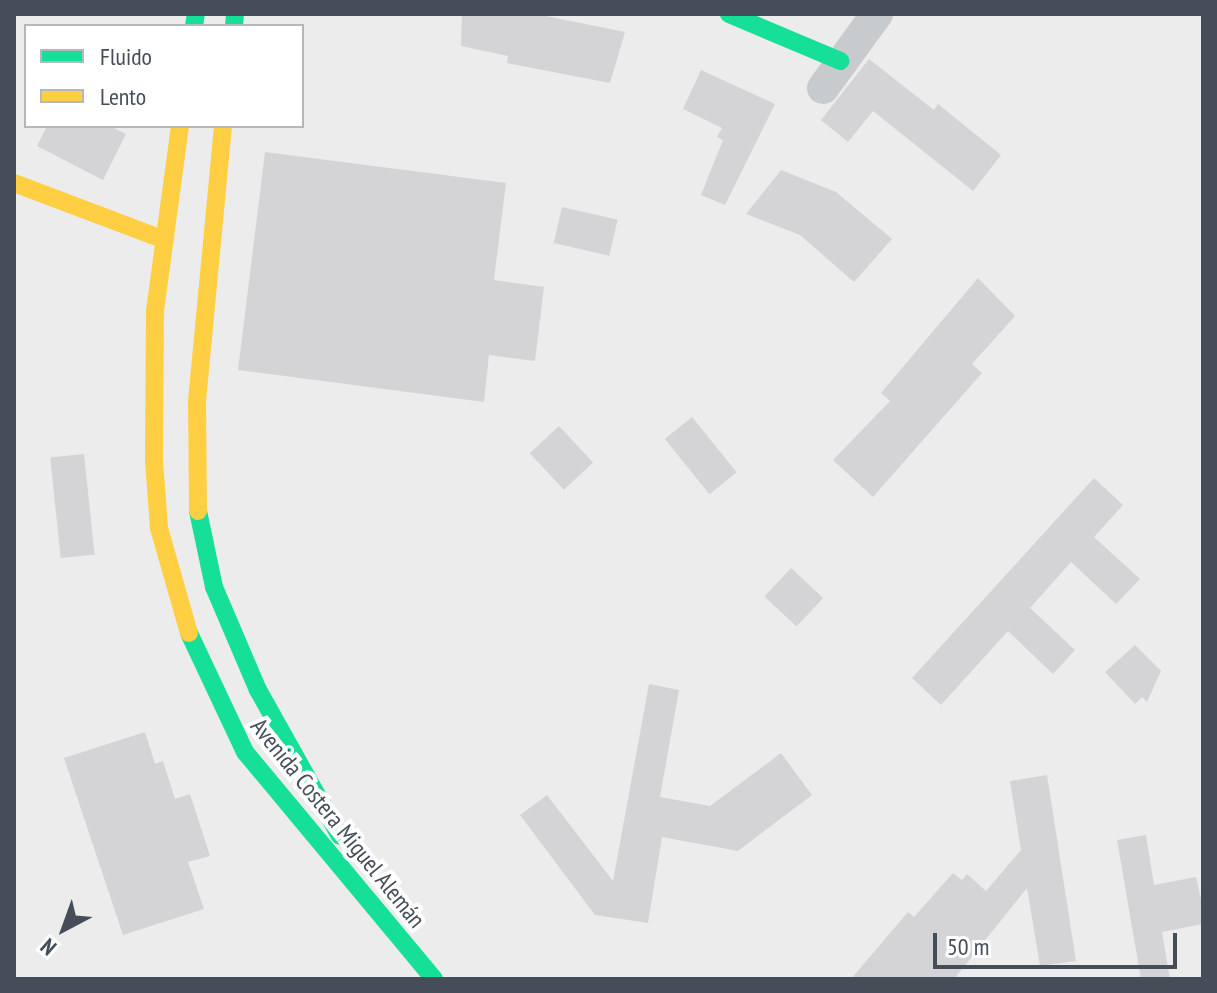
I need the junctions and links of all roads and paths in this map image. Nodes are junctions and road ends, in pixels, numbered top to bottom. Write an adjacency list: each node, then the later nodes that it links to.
1 (729, 14): 3 (main road)
2 (877, 14): 3 (street)
3 (831, 75)
4 (180, 128): 7 (main road, Avenida Costera Miguel Alemán)
5 (223, 128): 9 (main road, Avenida Costera Miguel Alemán)
6 (14, 183): 7 (main road)
7 (165, 240): 8 (main road, Avenida Costera Miguel Alemán)
8 (434, 979)
9 (458, 979)

